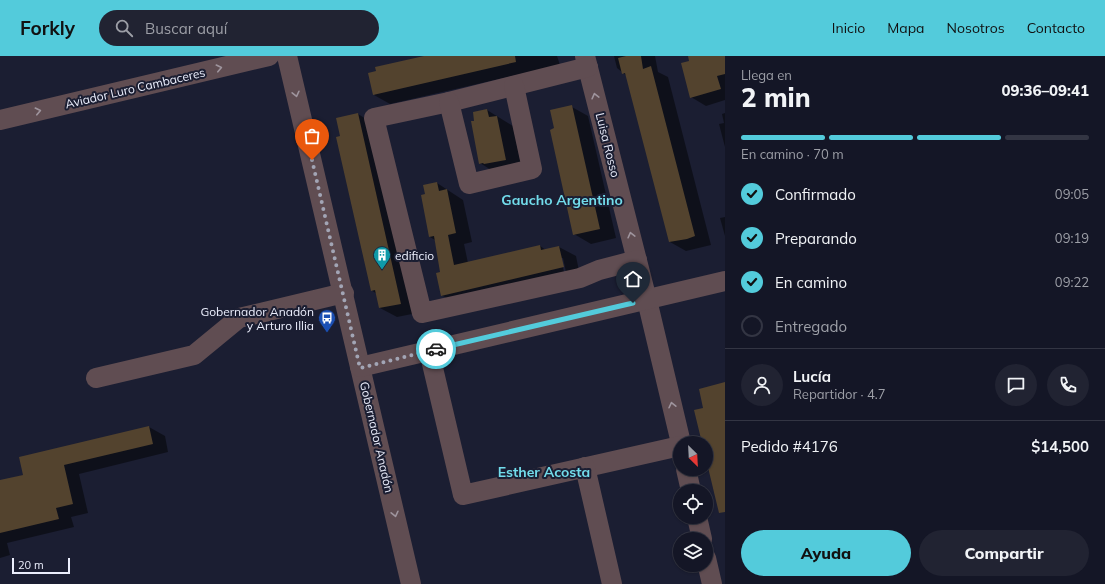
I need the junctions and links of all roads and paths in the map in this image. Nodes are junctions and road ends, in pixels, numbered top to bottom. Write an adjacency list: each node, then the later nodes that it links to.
1 (269, 56): 6 (street, Aviador Luro Cambaceres, one-way to 1)
2 (287, 56): 9 (street, Gobernador Anadón, one-way to 9)
3 (586, 62): 4 (street); 7 (street, Luisa Rosso, one-way to 3)
4 (514, 86): 5 (street); 5 (street)
5 (449, 102): 7 (street)
6 (0, 119)
7 (637, 260): 10 (street, Luisa Rosso)
8 (725, 281): 10 (street)
9 (344, 293): 12 (street, Gobernador Anadón); 13 (street)
10 (647, 300): 11 (street); 14 (street, Luisa Rosso, one-way to 10)
11 (429, 351): 12 (street); 16 (street)
12 (360, 368): 18 (street, Gobernador Anadón, one-way to 18)
13 (96, 378)
14 (679, 436)
15 (673, 448): 16 (street)
16 (585, 467): 19 (street)
17 (709, 572): 20 (street)
18 (411, 584)
19 (612, 584)
20 (712, 584)

